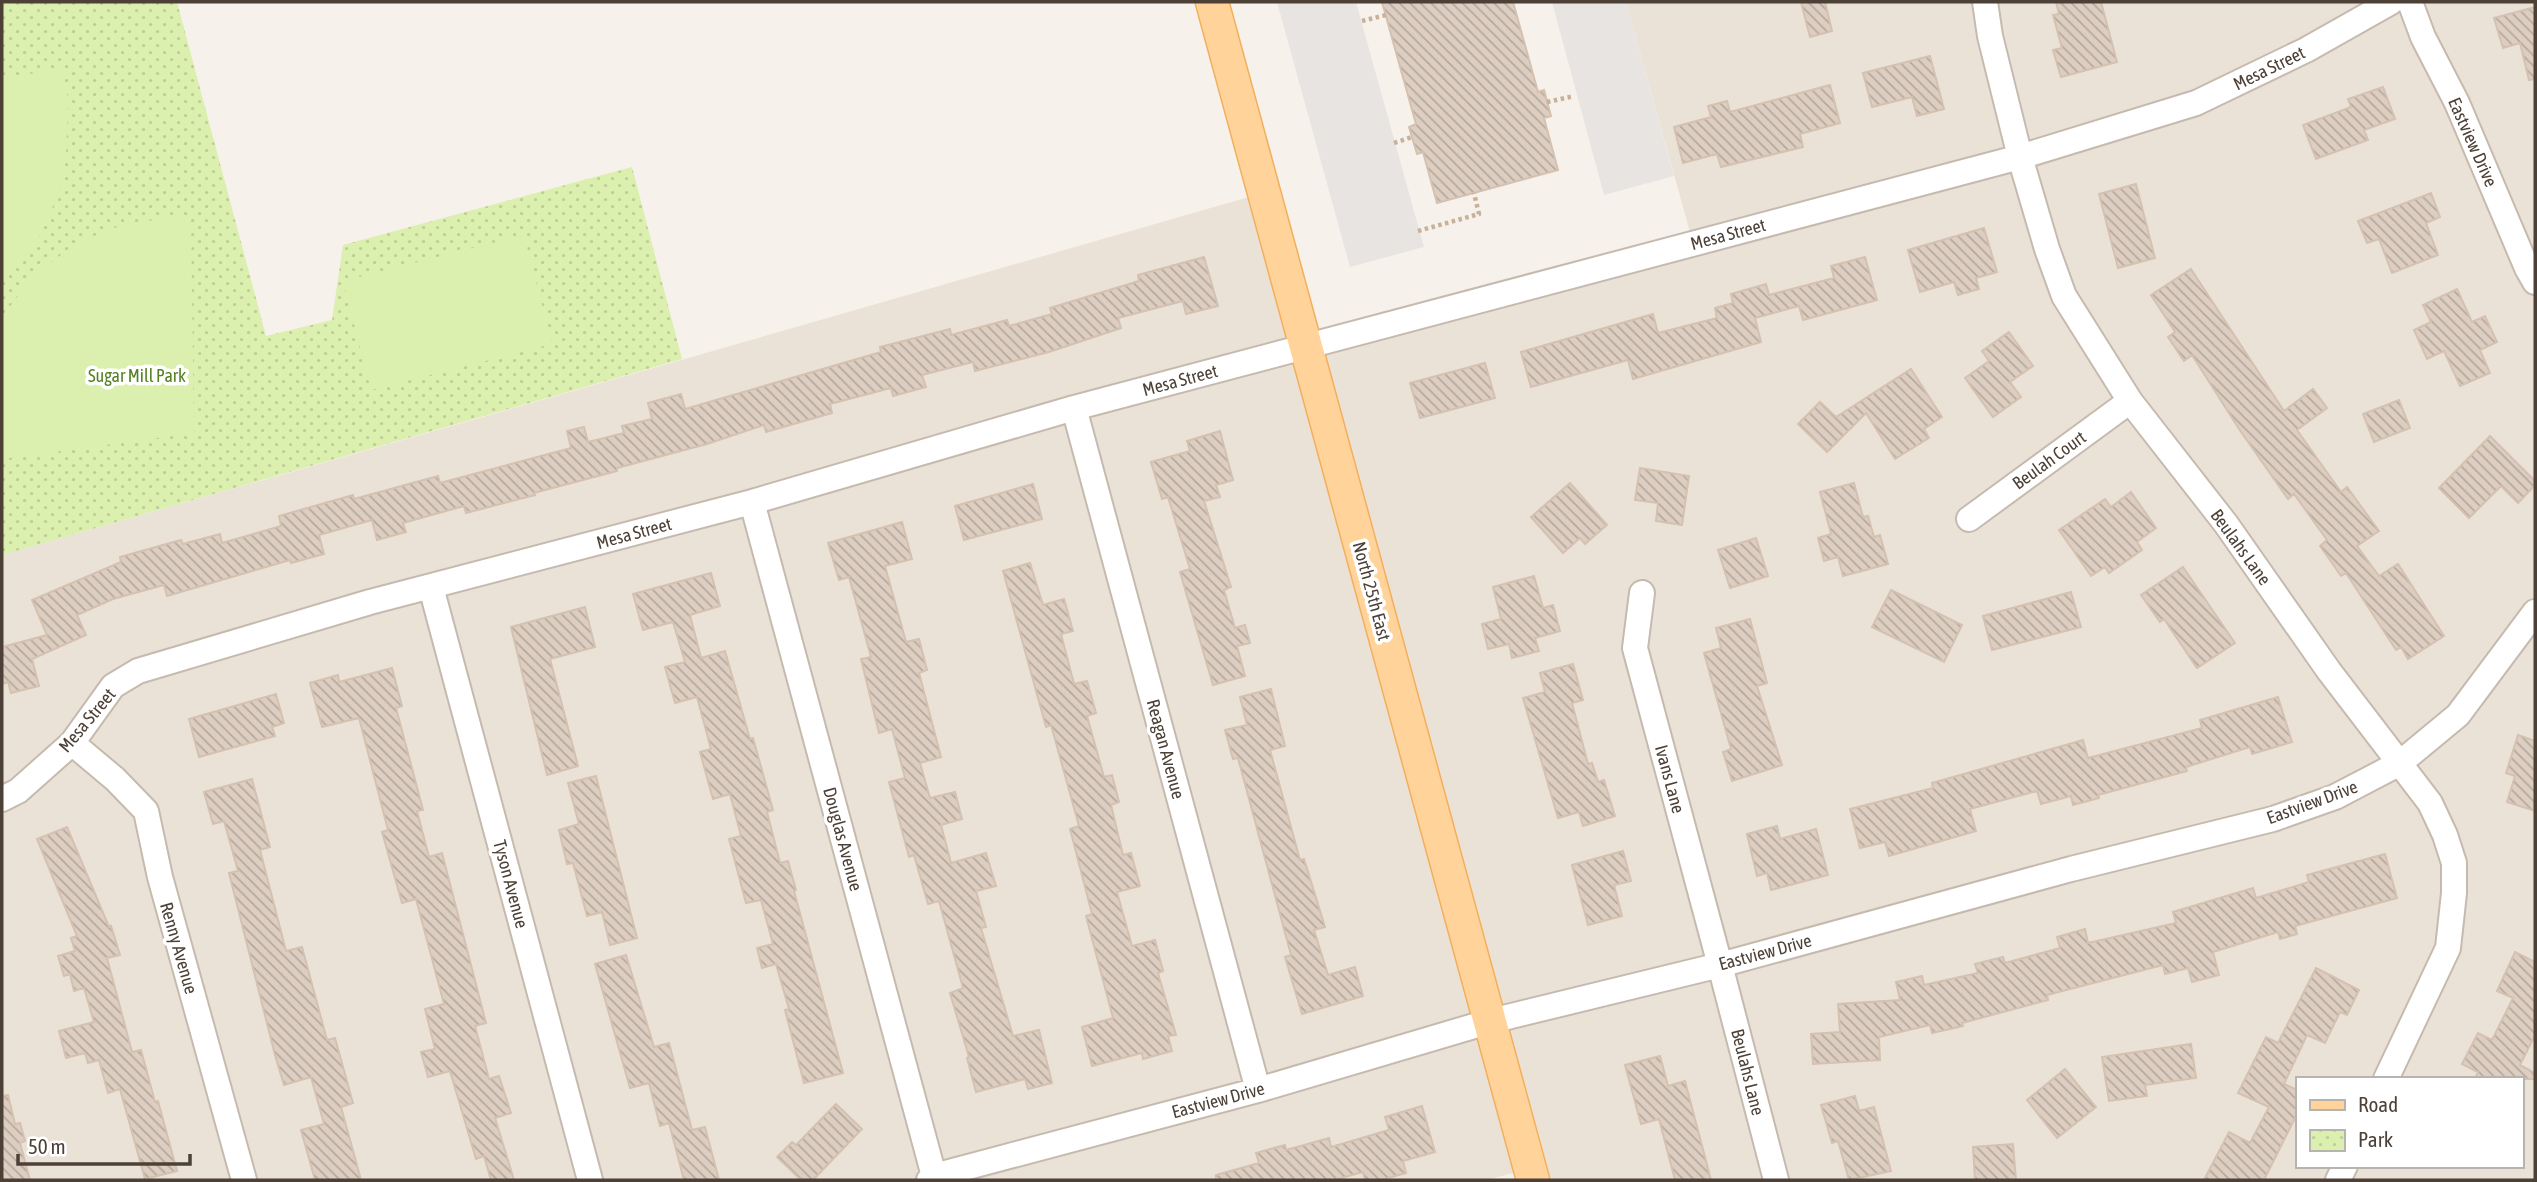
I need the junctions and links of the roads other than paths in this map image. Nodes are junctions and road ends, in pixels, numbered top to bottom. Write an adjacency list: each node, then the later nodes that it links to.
1 (1212, 2): 7 (main road, North 25th East)
2 (1985, 2): 5 (street, Beulahs Lane)
3 (2390, 2): 5 (street, Mesa Street)
4 (2410, 2): 6 (street, Eastview Drive)
5 (2020, 157): 7 (street, Mesa Street); 8 (street, Beulahs Lane)
6 (2535, 282)
7 (1304, 346): 9 (street, Mesa Street); 19 (main road, North 25th East)
8 (2130, 401): 11 (street, Beulah Court); 16 (street, Beulahs Lane)
9 (1074, 408): 10 (street, Mesa Street); 21 (street, Reagan Avenue)
10 (751, 502): 12 (street, Mesa Street); 22 (street, Douglas Avenue)
11 (1969, 519)
12 (431, 587): 15 (street, Mesa Street); 24 (street, Tyson Avenue)
13 (1642, 593): 18 (street, Ivans Lane)
14 (2535, 612): 16 (street, Eastview Drive)
15 (72, 743): 17 (street, Mesa Street); 23 (street, Renny Avenue)
16 (2400, 762): 18 (street, Eastview Drive); 20 (street, Beulahs Lane)
17 (2, 799)
18 (1720, 965): 19 (street, Eastview Drive); 26 (street, Beulahs Lane)
19 (1491, 1021): 21 (street, Eastview Drive); 25 (main road, North 25th East)
20 (2387, 1077)
21 (1258, 1090): 22 (street, Eastview Drive)
22 (931, 1178)
23 (244, 1180)
24 (590, 1180)
25 (1533, 1180)
26 (1776, 1180)

